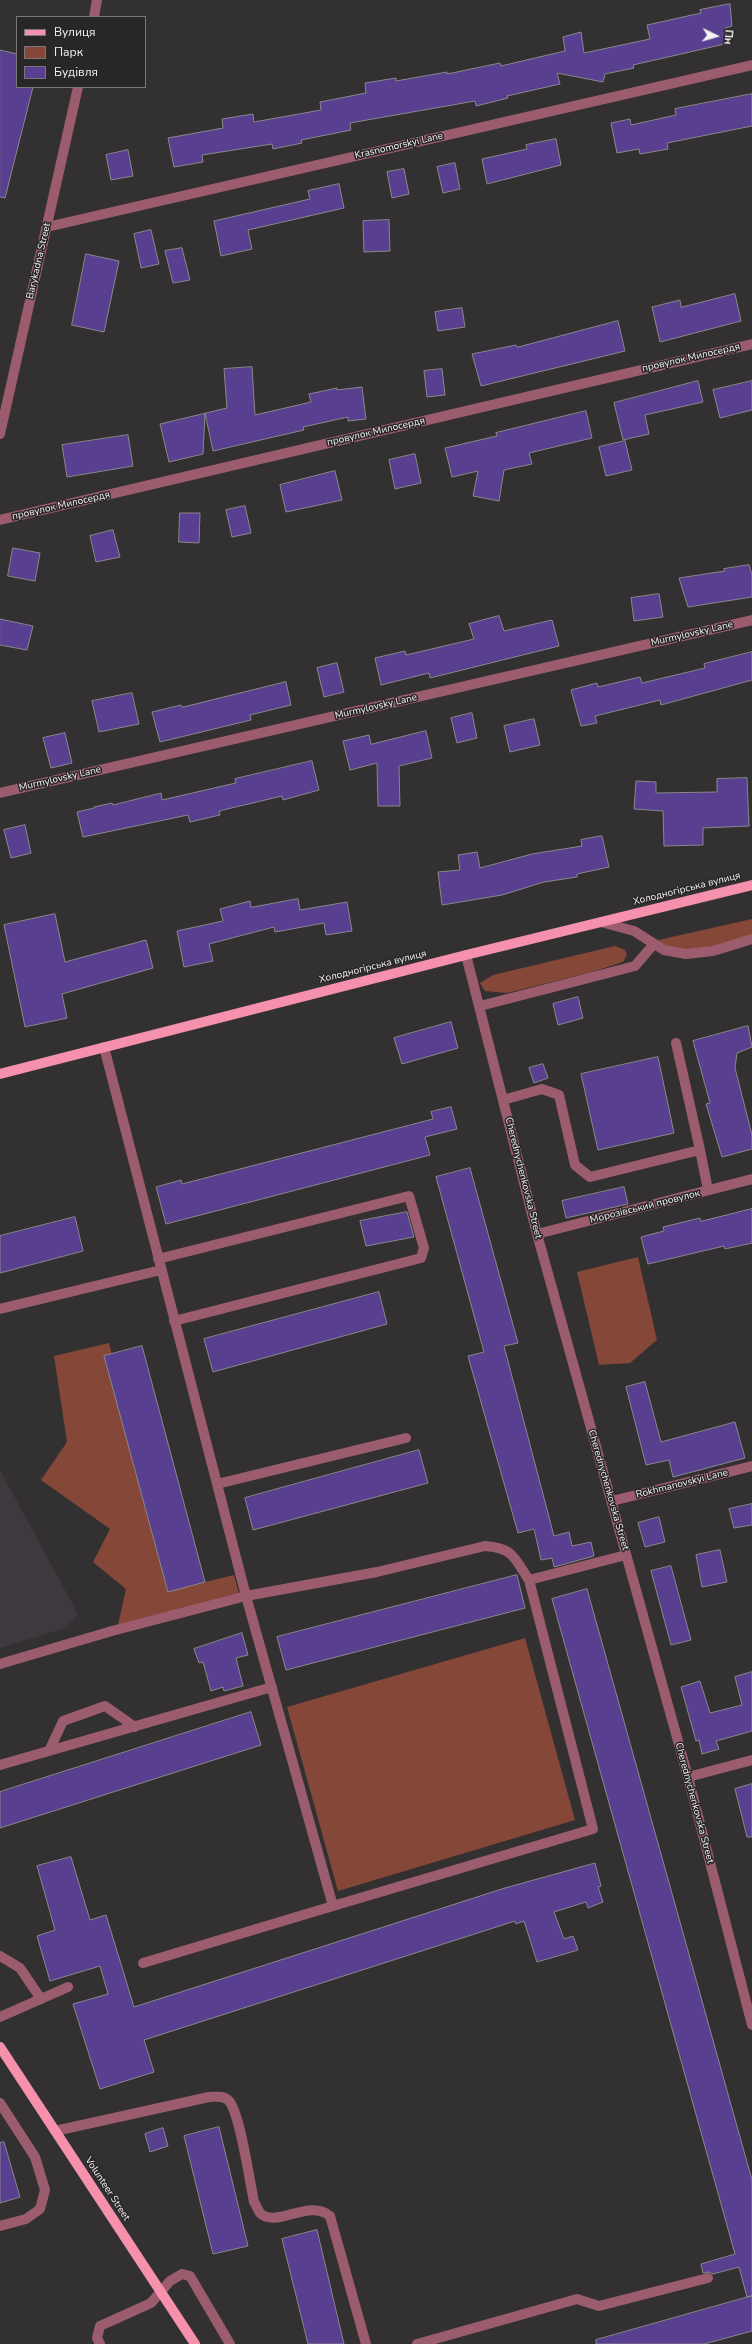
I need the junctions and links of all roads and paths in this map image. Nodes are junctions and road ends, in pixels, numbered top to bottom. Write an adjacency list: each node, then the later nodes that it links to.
1 (97, 0): 2 (street)
2 (94, 16)
3 (752, 65): 5 (street, Krasnomorskyi Lane)
4 (78, 88): 5 (street, Barykadna Street)
5 (46, 227): 7 (street, Barykadna Street)
6 (752, 344): 8 (street, провулок Милосердя)
7 (0, 434)
8 (0, 520)
9 (752, 620): 10 (street, Murmylovsky Lane)
10 (0, 793)
11 (752, 885): 12 (main road, Холодногірська вулиця)
12 (601, 922): 14 (street); 15 (main road, Холодногірська вулиця)
13 (752, 939): 14 (street)
14 (653, 945): 16 (street)
15 (466, 955): 16 (street, Cherednychenkovska Street); 18 (main road, Холодногірська вулиця)
16 (480, 1006): 20 (street, Cherednychenkovska Street)
17 (676, 1043): 21 (street)
18 (104, 1047): 19 (main road, Холодногірська вулиця); 25 (street)
19 (0, 1074)
20 (503, 1100): 21 (street); 24 (street, Cherednychenkovska Street)
21 (700, 1150): 23 (street)
22 (752, 1179): 23 (street, Морозівський провулок)
23 (708, 1190): 24 (street, Морозівський провулок)
24 (537, 1234): 32 (street, Cherednychenkovska Street)
25 (158, 1259): 26 (street); 28 (street)
26 (161, 1270): 27 (street); 28 (street)
27 (0, 1309)
28 (174, 1321): 31 (street)
29 (406, 1438): 31 (street)
30 (752, 1466): 32 (street, Rokhmanovskyi Lane)
31 (217, 1484): 35 (street)
32 (612, 1502): 33 (street, Cherednychenkovska Street)
33 (626, 1555): 34 (street); 42 (street, Cherednychenkovska Street)
34 (529, 1580): 35 (street); 43 (street)
35 (246, 1596): 36 (street); 37 (street)
36 (0, 1664)
37 (272, 1687): 38 (street); 43 (street)
38 (135, 1727): 39 (street); 39 (street)
39 (48, 1751): 41 (street)
40 (752, 1760): 42 (street)
41 (0, 1765)
42 (688, 1777): 49 (street, Cherednychenkovska Street)
43 (333, 1906): 45 (street)
44 (0, 1956): 47 (street)
45 (143, 1963)
46 (68, 1987): 47 (street)
47 (41, 1999): 48 (street)
48 (0, 2017)
49 (752, 2025)
50 (0, 2047): 52 (main road, Volunteer Street)
51 (0, 2103): 53 (street)
52 (55, 2131): 55 (main road, Volunteer Street); 59 (street)
53 (0, 2226)
54 (708, 2278): 60 (street)
55 (162, 2293): 56 (street); 57 (main road, Volunteer Street); 58 (street)
56 (100, 2344)
57 (195, 2344)
58 (230, 2344)
59 (366, 2344)
60 (417, 2344)

